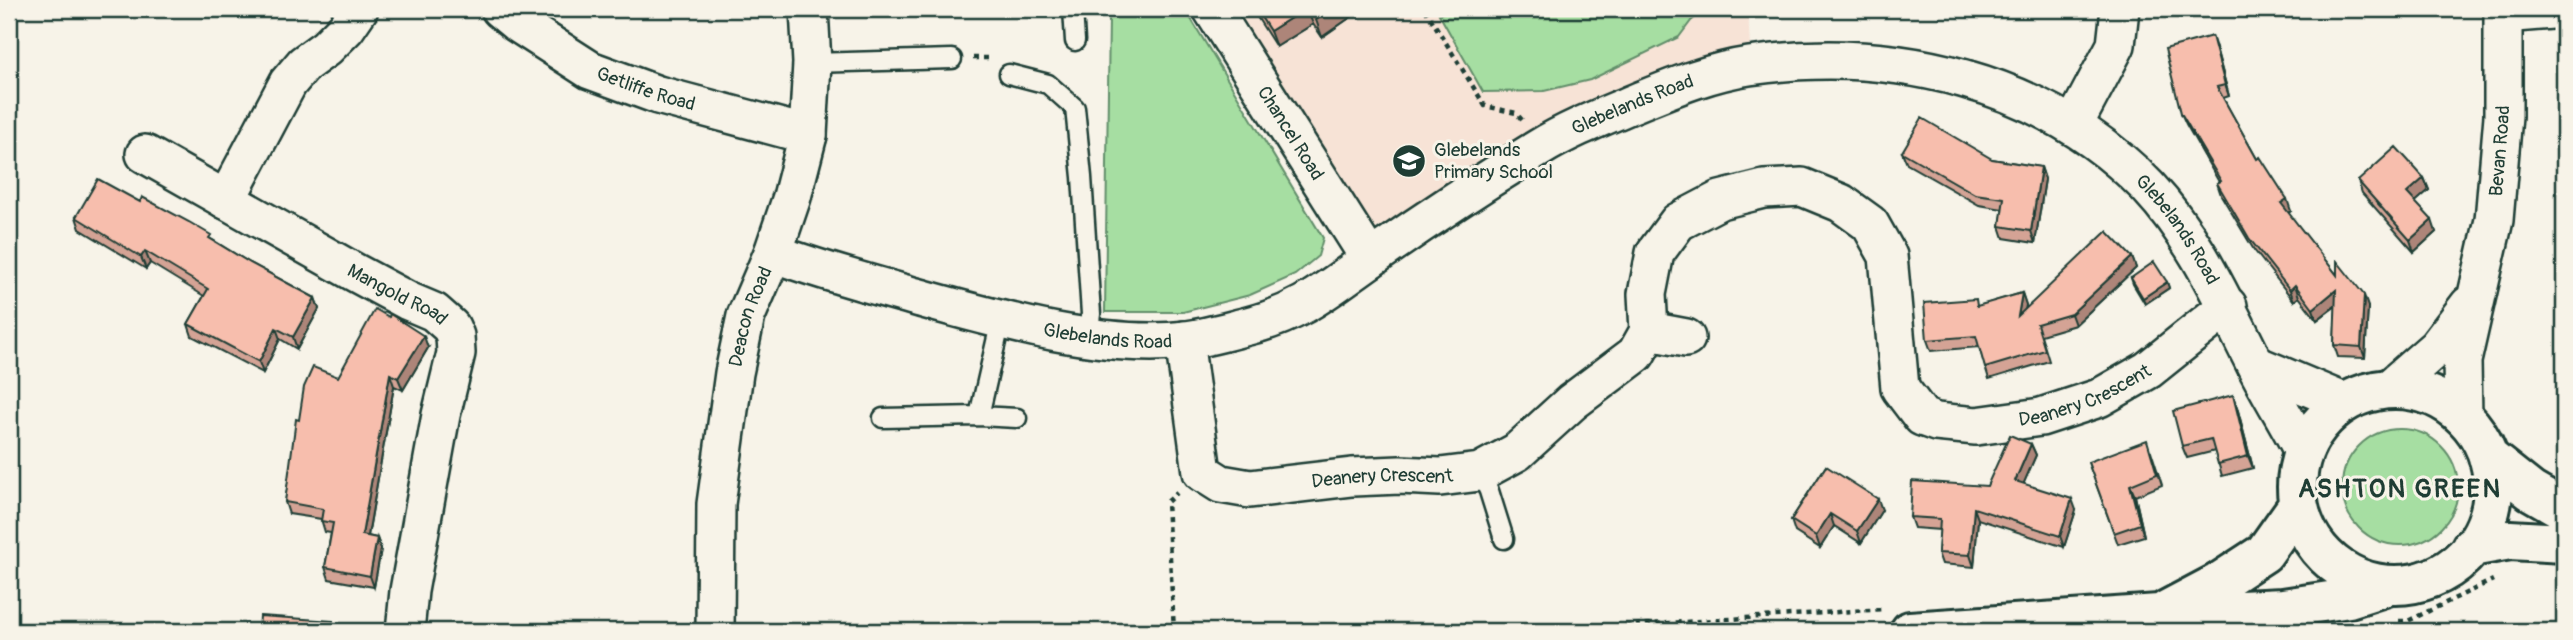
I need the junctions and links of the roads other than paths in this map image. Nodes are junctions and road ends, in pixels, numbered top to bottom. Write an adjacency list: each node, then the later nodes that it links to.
1 (359, 9): 16 (street)
2 (500, 9): 14 (street, Getliffe Road)
3 (809, 9): 11 (street, Deacon Road)
4 (1073, 9): 9 (lane)
5 (1212, 9): 18 (street, Chancel Road)
6 (2120, 9): 13 (street)
7 (2564, 9): 8 (street)
8 (2503, 12): 19 (street, Bevan Road)
9 (1074, 41)
10 (952, 59): 11 (lane)
11 (812, 63): 14 (street, Deacon Road)
12 (1009, 74): 23 (lane)
13 (2073, 126): 18 (street, Glebelands Road); 20 (street, Glebelands Road)
14 (808, 135): 17 (street, Deacon Road)
15 (145, 154): 16 (street, Mangold Road)
16 (226, 200): 43 (street, Mangold Road)
17 (773, 253): 21 (street, Glebelands Road); 44 (street, Deacon Road)
18 (1370, 259): 25 (street, Glebelands Road)
19 (2478, 293): 27 (street, Bevan Road); 30 (street, Bevan Road)
20 (2228, 306): 22 (street, Deanery Crescent); 26 (street, Glebelands Road)
21 (1001, 320): 23 (street, Glebelands Road); 29 (lane)
22 (1649, 331): 24 (street); 35 (street, Deanery Crescent)
23 (1088, 336): 25 (street, Glebelands Road)
24 (1686, 338)
25 (1184, 340): 35 (street, Deanery Crescent)
26 (2256, 365): 28 (street); 33 (street, Glebelands Road)
27 (2390, 388): 28 (street); 30 (street)
28 (2344, 402): 33 (street)
29 (979, 416): 31 (lane); 32 (lane)
30 (2463, 417): 34 (street)
31 (883, 418)
32 (1017, 418)
33 (2303, 451): 36 (street)
34 (2488, 457): 37 (street); 40 (street)
35 (1479, 472): 38 (lane)
36 (2298, 505): 41 (street); 42 (street)
37 (2564, 510)
38 (1504, 539)
39 (2564, 542): 40 (street)
40 (2471, 547): 41 (street)
41 (2392, 603): 42 (street)
42 (2160, 614): 45 (street)
43 (405, 631)
44 (715, 631)
45 (1910, 631)

